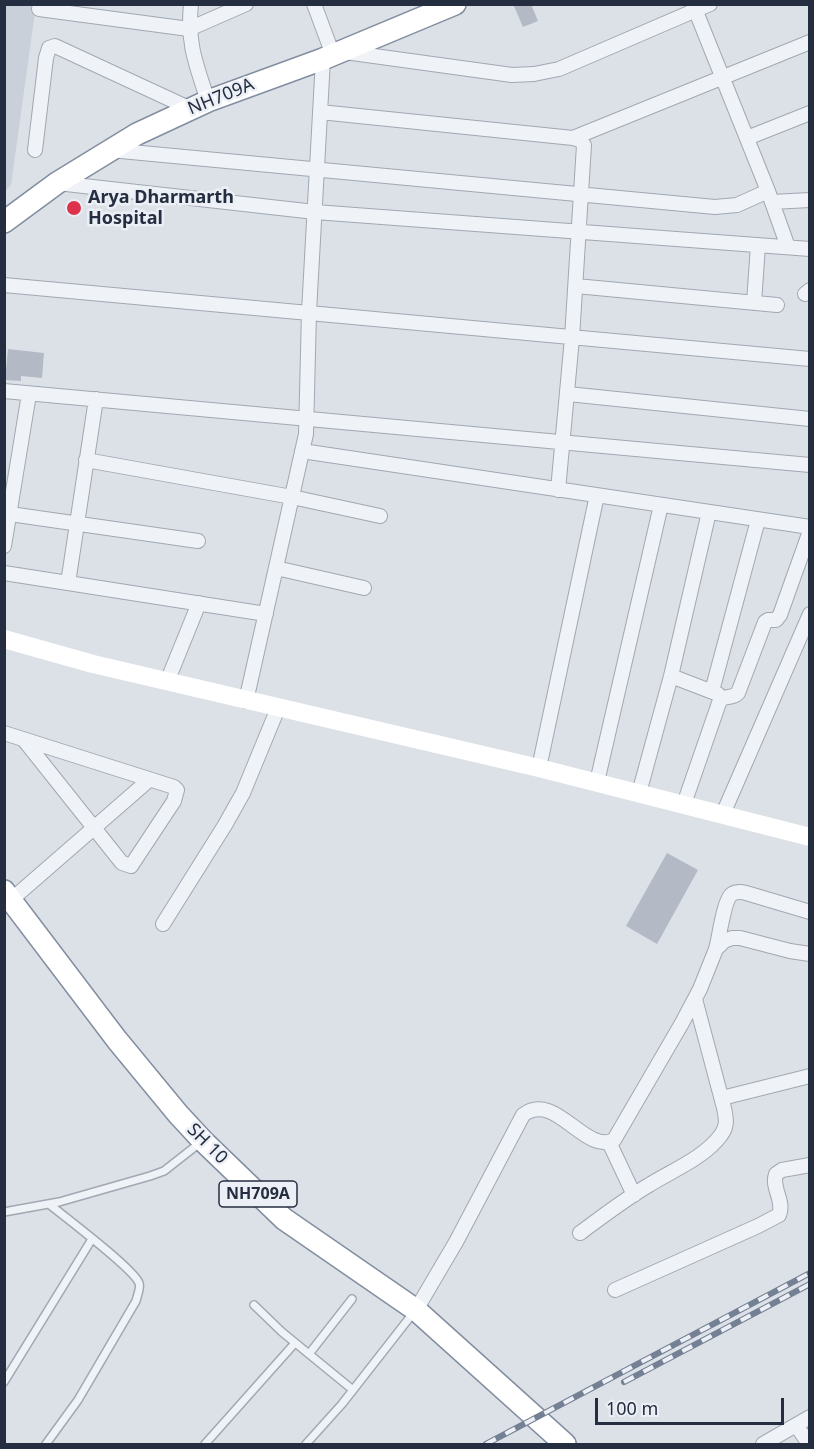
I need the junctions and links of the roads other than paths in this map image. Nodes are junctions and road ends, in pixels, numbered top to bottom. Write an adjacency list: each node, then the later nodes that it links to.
1 (190, 4): 8 (street)
2 (246, 4): 8 (street)
3 (314, 4): 10 (street)
4 (454, 4): 10 (highway, NH709A)
5 (710, 4): 6 (street)
6 (694, 7): 10 (street); 11 (street)
7 (39, 9): 8 (street)
8 (189, 29): 12 (street)
9 (810, 42): 11 (street)
10 (332, 55): 12 (highway, NH709A); 13 (street)
11 (723, 78): 15 (street); 16 (street)
12 (199, 105): 17 (street); 18 (highway, NH709A)
13 (320, 112): 15 (street); 19 (street)
14 (810, 113): 16 (street)
15 (573, 138): 21 (street)
16 (747, 138): 22 (street)
17 (35, 150)
18 (110, 150): 19 (street); 20 (highway, NH709A)
19 (317, 169): 21 (street); 24 (street)
20 (57, 183): 24 (street); 25 (highway, NH709A)
21 (581, 193): 22 (street); 26 (street)
22 (770, 197): 23 (street); 28 (street)
23 (810, 200)
24 (315, 212): 26 (street); 34 (street)
25 (4, 222)
26 (579, 231): 27 (street); 31 (street)
27 (758, 245): 28 (street); 32 (street)
28 (788, 248): 29 (street)
29 (810, 249)
30 (4, 285): 34 (street)
31 (576, 286): 32 (street); 35 (street)
32 (754, 303): 33 (street)
33 (777, 305)
34 (309, 312): 35 (street); 41 (street)
35 (572, 338): 36 (street); 39 (street)
36 (810, 359)
37 (4, 392): 38 (street)
38 (29, 394): 40 (street); 52 (street)
39 (568, 394): 42 (street); 43 (street)
40 (96, 399): 41 (street); 45 (street)
41 (307, 419): 43 (street); 44 (street)
42 (810, 419)
43 (564, 443): 46 (street); 47 (street)
44 (302, 451): 47 (street); 49 (street)
45 (86, 460): 49 (street); 55 (street)
46 (810, 465)
47 (558, 490): 48 (street)
48 (597, 495): 50 (street); 75 (street)
49 (292, 497): 53 (street); 59 (street)
50 (661, 505): 51 (street); 77 (street)
51 (710, 512): 54 (street); 67 (street)
52 (10, 514): 55 (street); 58 (street)
53 (380, 516)
54 (758, 520): 56 (street); 69 (street)
55 (76, 523): 57 (street); 61 (street)
56 (810, 529): 70 (street)
57 (198, 541)
58 (4, 546)
59 (276, 568): 62 (street); 64 (street)
60 (4, 573): 61 (street)
61 (68, 583): 63 (street)
62 (364, 588)
63 (199, 603): 64 (street); 68 (street)
64 (266, 614): 71 (street)
65 (810, 614): 80 (street)
66 (4, 639): 68 (main road)
67 (671, 676): 69 (street); 78 (street)
68 (167, 682): 71 (main road)
69 (712, 691): 70 (street)
70 (725, 696): 79 (street)
71 (246, 701): 72 (main road)
72 (278, 708): 75 (main road); 85 (street)
73 (4, 733): 74 (street)
74 (24, 740): 76 (street); 81 (street)
75 (538, 768): 77 (main road)
76 (149, 780): 81 (street); 81 (street)
77 (597, 782): 78 (main road)
78 (639, 793): 79 (main road)
79 (684, 804): 80 (main road)
80 (723, 814): 82 (main road)
81 (94, 828): 83 (street)
82 (810, 837)
83 (8, 896): 91 (highway, SH 10 / NH709A)
84 (810, 912): 87 (street)
85 (163, 924)
86 (809, 949): 87 (street)
87 (716, 950): 88 (street)
88 (695, 999): 90 (street); 92 (street)
89 (810, 1076): 90 (street)
90 (722, 1098): 94 (street)
91 (203, 1141): 95 (lane); 102 (highway, SH 10 / NH709A)
92 (609, 1142): 94 (street); 102 (street)
93 (810, 1165): 99 (street)
94 (634, 1195): 97 (street)
95 (49, 1204): 96 (lane); 98 (lane)
96 (4, 1212)
97 (580, 1233)
98 (92, 1239): 105 (lane); 109 (lane)
99 (615, 1290)
100 (352, 1299): 104 (lane)
101 (254, 1305): 103 (lane)
102 (416, 1310): 106 (lane); 112 (highway, SH 10 / NH709A)
103 (295, 1343): 104 (lane); 110 (lane)
104 (309, 1354): 106 (lane)
105 (4, 1382)
106 (353, 1390): 111 (lane)
107 (810, 1417): 108 (street)
108 (796, 1425): 113 (street); 114 (street)
109 (46, 1444)
110 (205, 1444)
111 (306, 1444)
112 (565, 1444)
113 (763, 1444)
114 (809, 1444)

